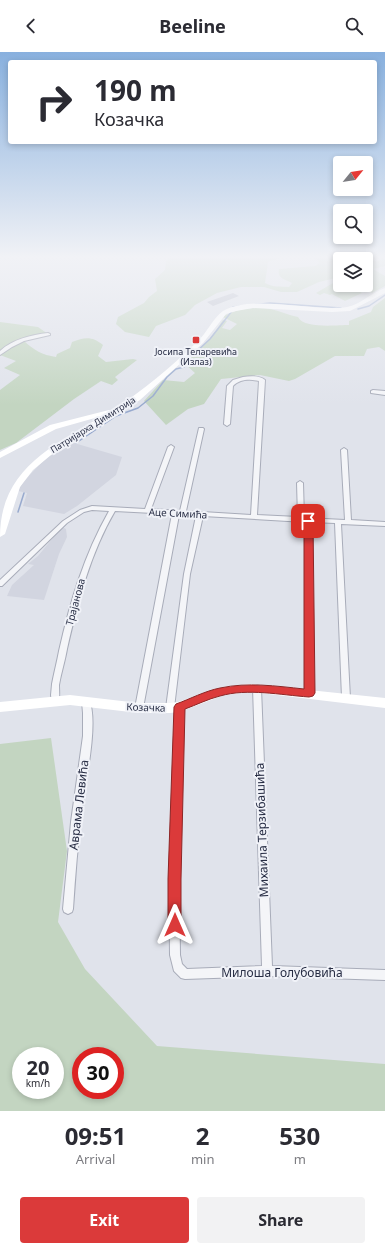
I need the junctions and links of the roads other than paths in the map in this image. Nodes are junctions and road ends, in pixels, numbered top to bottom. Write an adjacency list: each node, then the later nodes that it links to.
1 (358, 305): 6 (main road, Патријарха Димитрија)
2 (48, 334): 3 (street)
3 (0, 354)
4 (373, 392): 5 (street)
5 (385, 393)
6 (121, 409): 7 (main road); 9 (main road, Патријарха Димитрија)
7 (86, 417): 8 (main road); 9 (main road)
8 (72, 421): 9 (main road); 14 (main road)
9 (96, 423): 25 (main road, Патријарха Димитрија)
10 (227, 424): 20 (street)
11 (201, 429): 18 (street)
12 (171, 447): 17 (street)
13 (344, 450): 23 (street)
14 (0, 455)
15 (300, 483): 21 (street)
16 (113, 510): 17 (street, Аце Симића); 26 (street, Аце Симића); 30 (street, Трајанова)
17 (147, 511): 18 (street, Аце Симића)
18 (179, 512): 19 (street, Аце Симића); 35 (street)
19 (200, 514): 20 (street, Аце Симића); 34 (street)
20 (254, 517): 21 (street, Аце Симића)
21 (305, 520): 22 (street, Аце Симића); 28 (street)
22 (338, 522): 23 (street, Аце Симића); 29 (street)
23 (348, 522): 24 (street, Аце Симића)
24 (385, 524)
25 (0, 534)
26 (0, 584)
27 (257, 688): 28 (main road, Козачка); 34 (main road, Козачка); 37 (street, Михаила Терзибашића)
28 (309, 693): 29 (main road, Козачка)
29 (346, 698): 32 (main road, Козачка)
30 (55, 701): 31 (main road, Козачка); 33 (main road, Козачка)
31 (86, 702): 35 (main road, Козачка); 36 (street, Аврама Левића)
32 (385, 703)
33 (0, 707)
34 (175, 707): 35 (main road, Козачка); 37 (street, Милоша Голубовића)
35 (139, 708)
36 (68, 909)
37 (267, 971): 38 (street, Милоша Голубовића)
38 (385, 974)

